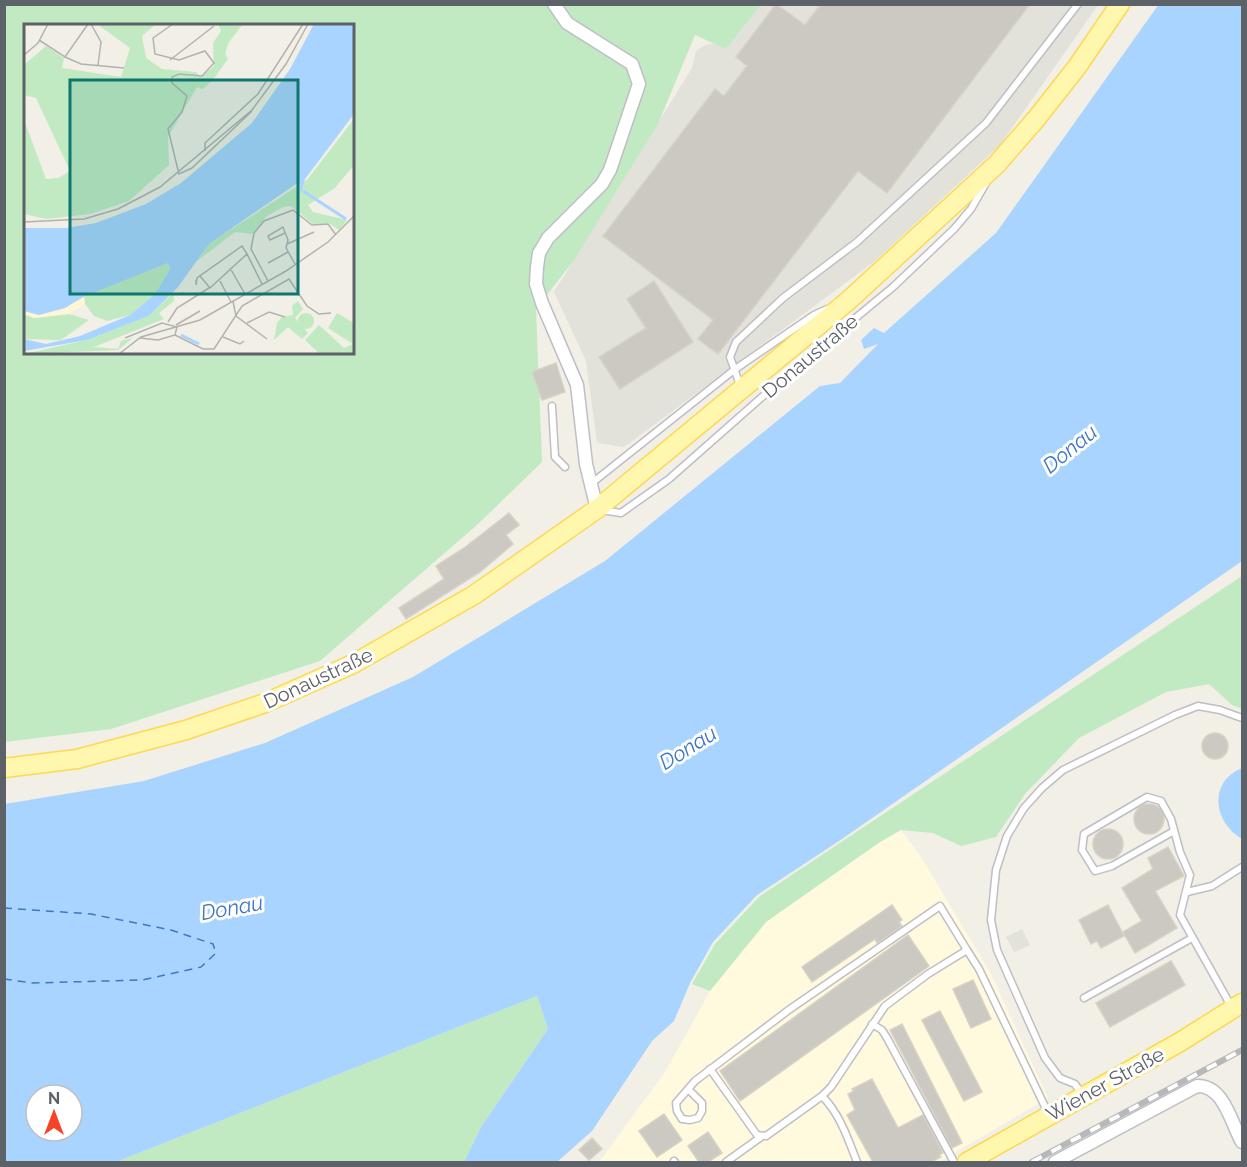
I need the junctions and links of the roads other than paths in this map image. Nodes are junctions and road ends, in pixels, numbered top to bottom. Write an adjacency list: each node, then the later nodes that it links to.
1 (554, 4): 10 (street)
2 (1078, 4): 6 (lane)
3 (1120, 4): 4 (main road, Donaustraße)
4 (997, 164): 5 (main road, Donaustraße); 11 (lane, Donaustraße)
5 (849, 300): 6 (lane); 7 (main road, Donaustraße)
6 (734, 370): 7 (lane); 10 (lane)
7 (742, 388): 11 (main road, Donaustraße)
8 (552, 406): 9 (lane)
9 (565, 467)
10 (591, 484): 11 (street)
11 (597, 509): 13 (main road, Donaustraße)
12 (1242, 718): 25 (lane)
13 (4, 768)
14 (1174, 831): 14 (lane); 16 (lane)
15 (1242, 867): 16 (lane)
16 (1187, 892): 17 (lane)
17 (1192, 938): 19 (lane); 20 (lane)
18 (967, 950): 21 (lane); 22 (lane); 26 (lane)
19 (1084, 998)
20 (1238, 1006): 25 (main road, Wiener Straße)
21 (872, 1024): 24 (lane); 31 (lane)
22 (710, 1069): 23 (lane); 27 (lane)
23 (688, 1089): 23 (lane)
24 (822, 1096): 27 (lane); 30 (lane)
25 (1083, 1096): 26 (main road, Wiener Straße)
26 (1050, 1115): 32 (main road, Wiener Straße)
27 (761, 1137): 29 (lane)
28 (1242, 1142): 33 (street)
29 (726, 1162)
30 (857, 1162)
31 (954, 1162)
32 (967, 1162)
33 (1055, 1162)

